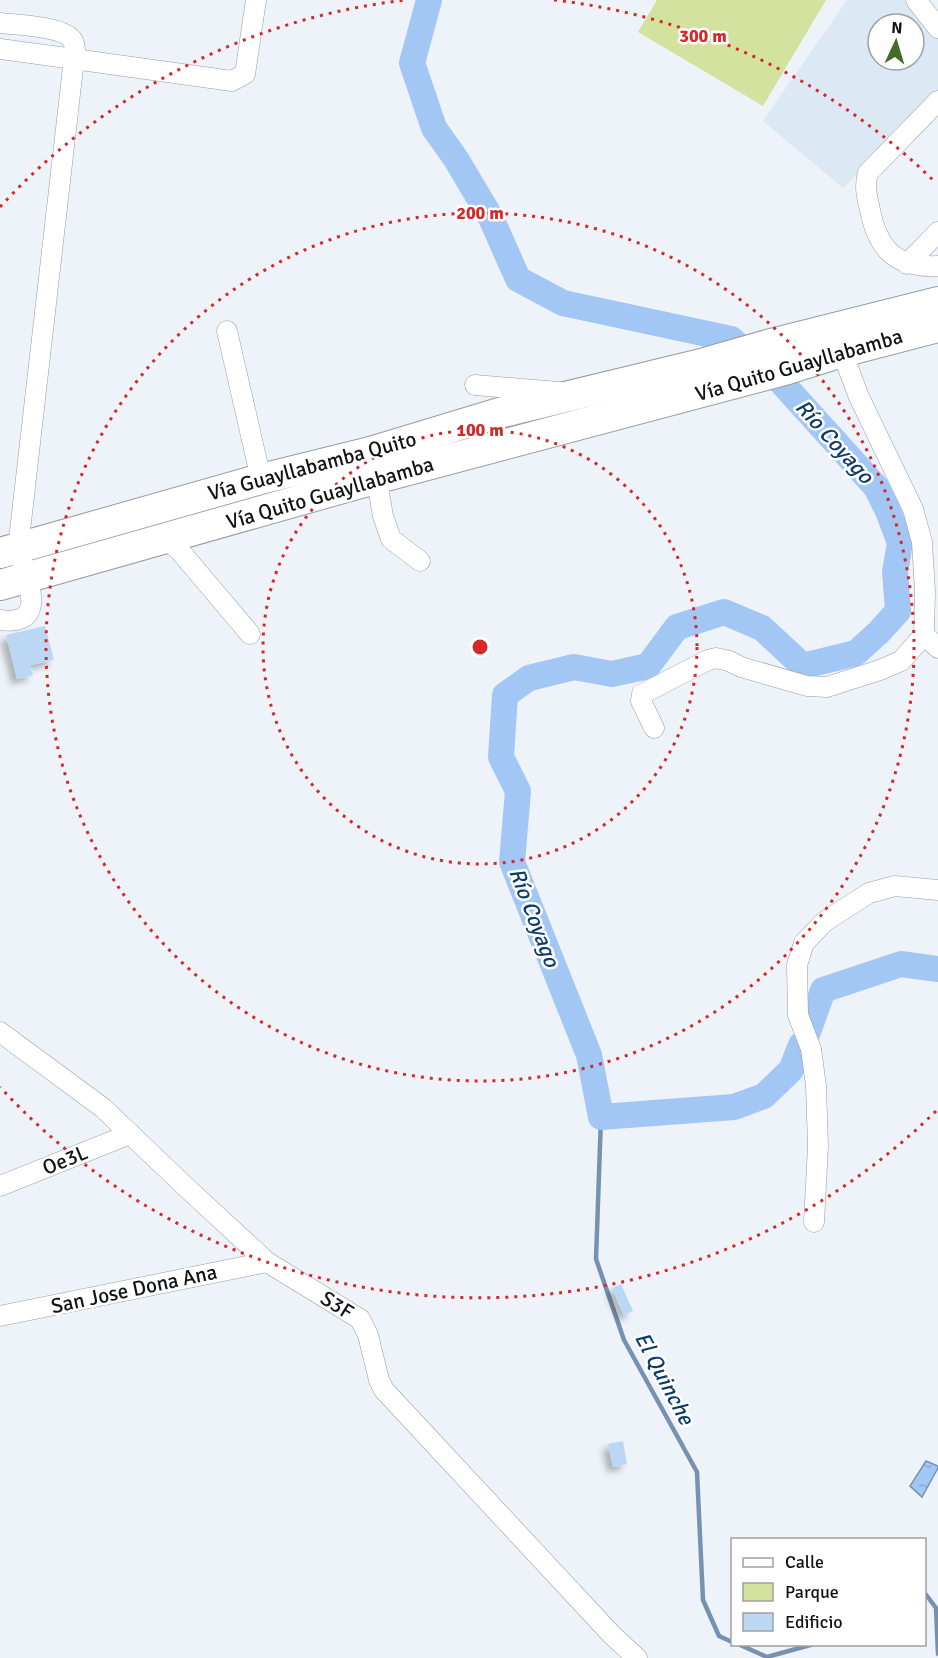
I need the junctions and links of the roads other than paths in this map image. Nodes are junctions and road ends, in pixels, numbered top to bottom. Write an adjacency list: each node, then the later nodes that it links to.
1 (256, 0): 6 (street)
2 (916, 0): 4 (street)
3 (0, 23): 6 (street)
4 (938, 28)
5 (0, 49): 6 (street)
6 (74, 59): 20 (street)
7 (938, 101): 9 (street)
8 (938, 232): 9 (street)
9 (907, 264): 10 (street)
10 (938, 266)
11 (938, 302): 16 (highway, Vía Guayllabamba Quito)
12 (938, 327): 14 (highway, Vía Quito Guayllabamba)
13 (227, 331): 18 (street)
14 (842, 352): 17 (highway, Vía Quito Guayllabamba); 25 (street)
15 (475, 385): 16 (street)
16 (579, 394): 17 (highway, Vía Guayllabamba Quito)
17 (374, 465): 18 (highway, Vía Guayllabamba Quito); 19 (highway, Vía Quito Guayllabamba); 21 (street)
18 (261, 479): 20 (highway, Vía Guayllabamba Quito)
19 (166, 539): 22 (highway, Vía Quito Guayllabamba); 24 (street)
20 (9, 551): 22 (street)
21 (420, 561)
22 (13, 581): 23 (street)
23 (0, 620)
24 (250, 634)
25 (931, 642): 26 (street)
26 (654, 728)
27 (938, 890): 31 (street)
28 (0, 1032): 29 (street, S3F)
29 (130, 1134): 30 (street, Oe3L); 32 (street, S3F)
30 (0, 1186)
31 (814, 1221)
32 (267, 1262): 33 (street, San Jose Dona Ana); 34 (street, S3F)
33 (0, 1316)
34 (638, 1658)

